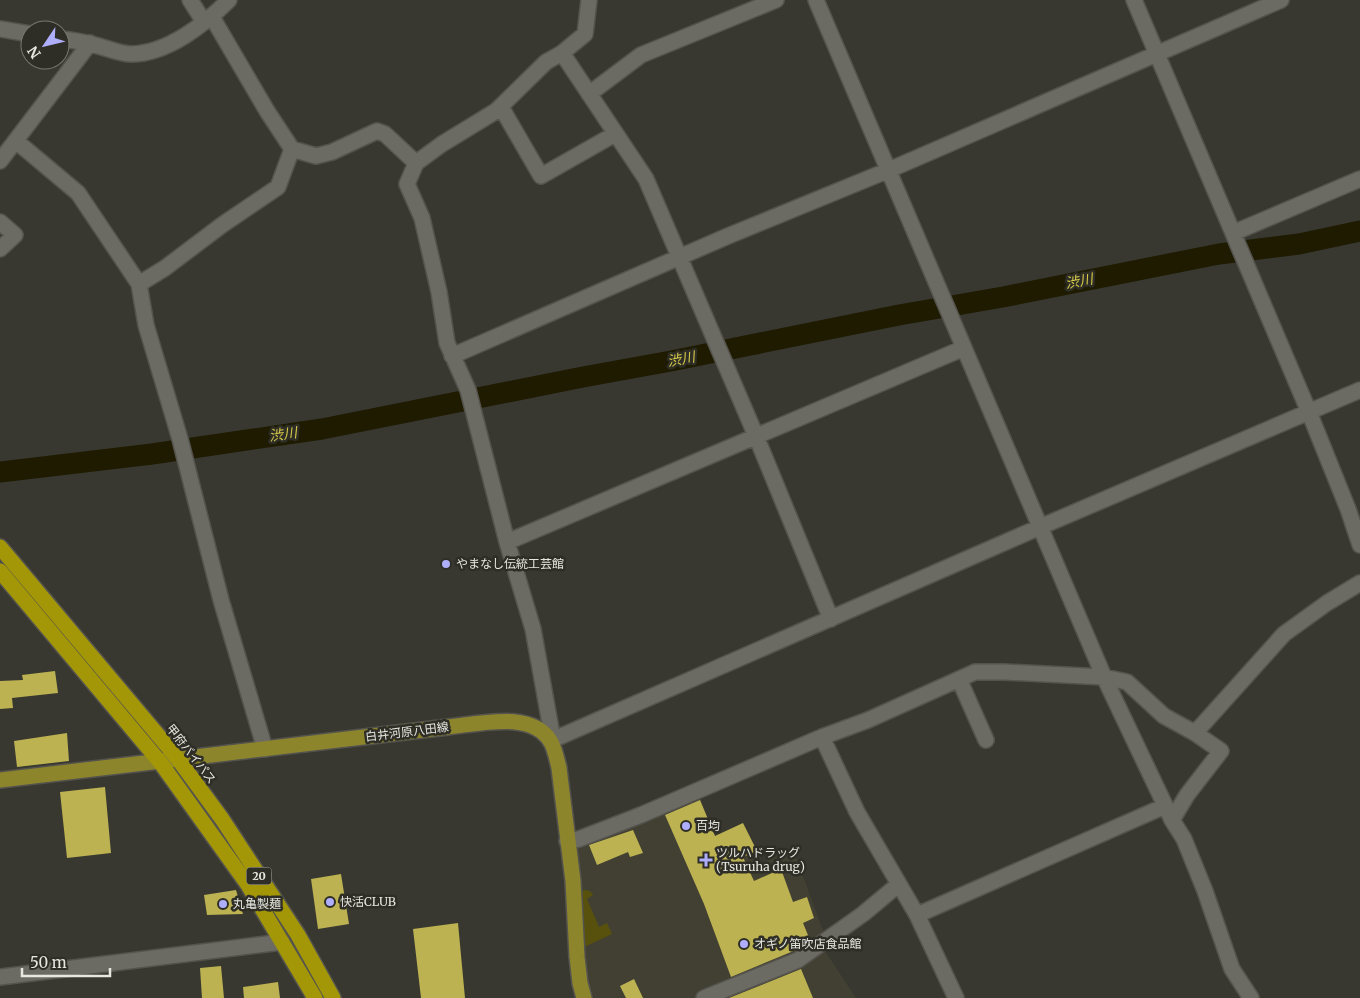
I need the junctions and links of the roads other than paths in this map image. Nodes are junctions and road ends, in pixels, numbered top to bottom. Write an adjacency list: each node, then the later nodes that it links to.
1 (190, 0): 8 (street)
2 (229, 0): 8 (street)
3 (589, 0): 13 (street)
4 (776, 0): 15 (street)
5 (816, 0): 22 (street)
6 (1134, 0): 14 (street)
7 (1281, 0): 14 (street)
8 (208, 20): 12 (street); 19 (street)
9 (0, 29): 10 (street)
10 (20, 32)
11 (70, 41): 12 (street)
12 (90, 44): 18 (street)
13 (562, 52): 15 (street); 16 (street)
14 (1156, 53): 22 (street); 25 (street)
15 (589, 94): 17 (street)
16 (501, 107): 17 (street); 21 (street)
17 (615, 134): 27 (street)
18 (16, 141): 20 (street); 28 (street)
19 (292, 148): 21 (street); 28 (street)
20 (0, 161)
21 (416, 164): 30 (street)
22 (889, 170): 27 (street); 29 (street)
23 (1360, 180): 25 (street)
24 (0, 222): 26 (street)
25 (1235, 238): 32 (street)
26 (0, 249)
27 (679, 258): 30 (street); 33 (street)
28 (139, 284): 47 (street)
29 (964, 348): 33 (street); 34 (street)
30 (452, 356): 35 (street)
31 (1360, 390): 32 (street)
32 (1309, 412): 34 (street); 36 (street)
33 (756, 436): 35 (street); 40 (street)
34 (1040, 527): 40 (street); 41 (street)
35 (506, 542): 46 (street)
36 (1360, 545)
37 (0, 547): 48 (highway, 甲府バイパス / 20)
38 (0, 571): 49 (highway, 20)
39 (1360, 583): 43 (street)
40 (831, 619): 46 (street)
41 (1104, 676): 42 (street); 43 (street); 51 (street)
42 (959, 679): 44 (street); 45 (street)
43 (1195, 733): 51 (street)
44 (822, 737): 52 (street); 53 (street)
45 (986, 740)
46 (550, 741): 47 (main road, 白井河原八田線); 52 (main road)
47 (265, 749): 48 (main road, 白井河原八田線)
48 (178, 759): 49 (main road, 白井河原八田線); 58 (highway, 甲府バイパス / 20)
49 (160, 762): 50 (main road, 白井河原八田線); 55 (highway, 20)
50 (0, 780)
51 (1168, 813): 54 (street); 62 (street)
52 (567, 840): 59 (main road)
53 (899, 884): 54 (street); 60 (street)
54 (918, 914): 61 (street)
55 (282, 942): 56 (street); 57 (highway, 20)
56 (0, 977)
57 (315, 998)
58 (333, 998)
59 (584, 998)
60 (704, 998)
61 (956, 998)
62 (1251, 998)

